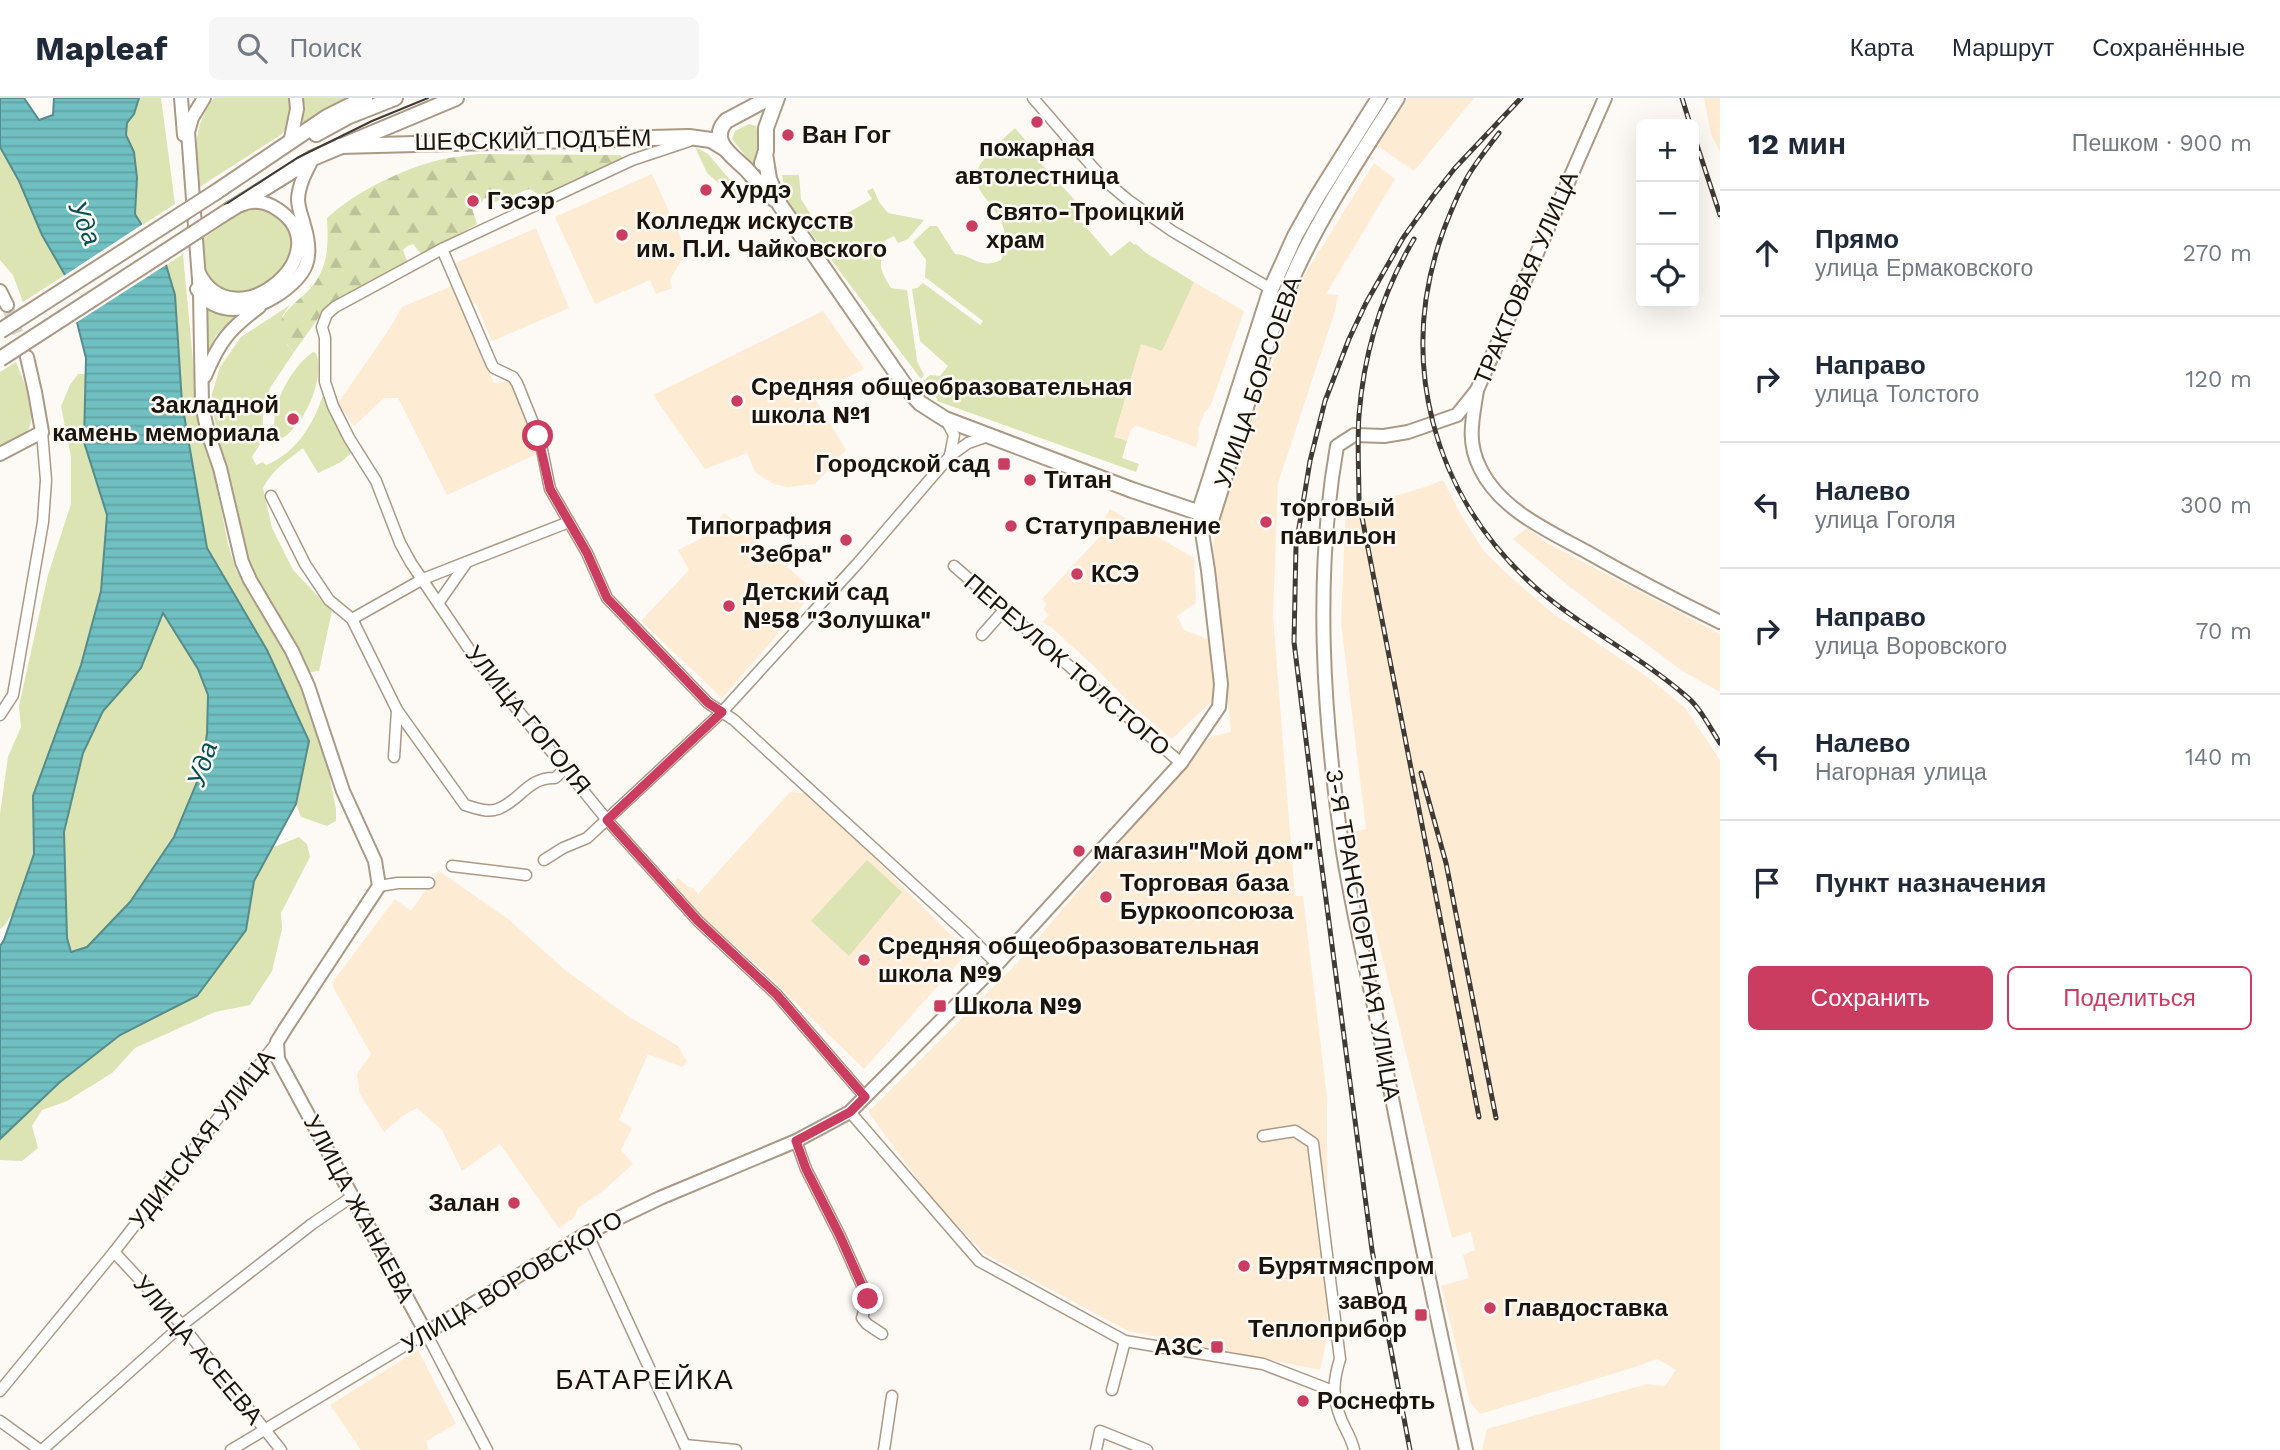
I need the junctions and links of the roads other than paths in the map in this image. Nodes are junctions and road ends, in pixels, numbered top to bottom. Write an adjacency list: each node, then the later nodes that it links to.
1 (181, 98): 28 (street)
2 (204, 98): 28 (street)
3 (296, 98): 17 (street)
4 (365, 98): 17 (main road)
5 (395, 98): 24 (main road)
6 (456, 98): 18 (main road)
7 (769, 98): 13 (main road)
8 (776, 98): 14 (main road)
9 (1033, 98): 29 (street)
10 (1379, 98): 29 (main road, УЛИЦА БОРСОЕВА)
11 (1397, 98): 44 (main road, УЛИЦА БОРСОЕВА)
12 (1605, 98): 37 (street, ТРАКТОВАЯ УЛИЦА)
13 (738, 116): 14 (main road); 19 (main road)
14 (766, 128): 20 (main road)
15 (623, 137): 16 (main road, ШЕФСКИЙ ПОДЪЁМ); 18 (main road, ШЕФСКИЙ ПОДЪЁМ); 22 (street)
16 (699, 137): 19 (main road, ШЕФСКИЙ ПОДЪЁМ); 22 (street)
17 (290, 142): 24 (main road)
18 (340, 146): 21 (main road)
19 (724, 148): 23 (main road)
20 (765, 155): 23 (main road); 25 (main road)
21 (313, 158): 26 (main road); 31 (street)
22 (632, 160): 27 (street)
23 (744, 168): 25 (main road)
24 (253, 169): 33 (main road, bridge)
25 (780, 205): 38 (main road)
26 (228, 211): 28 (street); 35 (main road, bridge)
27 (442, 249): 45 (street); 48 (street, УЛИЦА ГОГОЛЯ)
28 (198, 284): 31 (street); 36 (street)
29 (1270, 289): 44 (main road, УЛИЦА БОРСОЕВА)
30 (0, 292): 32 (street)
31 (265, 303): 36 (street)
32 (7, 305)
33 (0, 331)
34 (27, 357): 39 (street)
35 (0, 359)
36 (203, 380): 64 (street)
37 (1477, 390): 52 (street, ТРАКТОВАЯ УЛИЦА); 95 (street, 3-Я ТРАНСПОРТНАЯ УЛИЦА)
38 (945, 419): 40 (main road); 42 (street)
39 (42, 432): 41 (street); 56 (street)
40 (989, 436): 42 (street); 44 (main road)
41 (0, 454)
42 (950, 456): 55 (street)
43 (271, 496): 51 (street)
44 (1205, 515): 58 (street, УЛИЦА ВОРОВСКОГО)
45 (569, 522): 46 (street); 55 (street)
46 (468, 561): 48 (street); 49 (street)
47 (954, 566): 50 (street, ПЕРЕУЛОК ТОЛСТОГО)
48 (423, 579): 49 (street, УЛИЦА ГОГОЛЯ); 51 (street)
49 (439, 602): 59 (street, УЛИЦА ГОГОЛЯ)
50 (1005, 609): 53 (street); 58 (street, ПЕРЕУЛОК ТОЛСТОГО)
51 (352, 619): 54 (street)
52 (1720, 622)
53 (982, 635)
54 (397, 710): 57 (street); 59 (street)
55 (722, 712): 60 (street); 66 (street)
56 (0, 715)
57 (394, 757)
58 (1181, 764): 66 (street, УЛИЦА ВОРОВСКОГО)
59 (566, 768): 60 (street, УЛИЦА ГОГОЛЯ)
60 (607, 820): 61 (street); 68 (street, УЛИЦА ГОГОЛЯ)
61 (544, 860)
62 (452, 866): 63 (street)
63 (526, 876)
64 (379, 880): 65 (street); 67 (street, УДИНСКАЯ УЛИЦА)
65 (429, 883)
66 (997, 964): 68 (street, УЛИЦА ВОРОВСКОГО)
67 (277, 1042): 72 (street, УЛИЦА ЖАНАЕВА); 74 (street, УДИНСКАЯ УЛИЦА)
68 (865, 1097): 69 (street, УЛИЦА ВОРОВСКОГО)
69 (850, 1112): 71 (street, УЛИЦА ВОРОВСКОГО); 78 (street)
70 (1263, 1136): 81 (street)
71 (796, 1141): 73 (street, УЛИЦА ВОРОВСКОГО); 77 (street)
72 (353, 1196): 75 (street); 76 (street, УЛИЦА ЖАНАЕВА)
73 (587, 1233): 76 (street, УЛИЦА ВОРОВСКОГО); 85 (street)
74 (114, 1252): 75 (street, УЛИЦА АСЕЕВА); 80 (street, УДИНСКАЯ УЛИЦА)
75 (182, 1325): 84 (street, УЛИЦА АСЕЕВА); 86 (street)
76 (426, 1333): 84 (street, УЛИЦА ВОРОВСКОГО); 89 (street, УЛИЦА ЖАНАЕВА)
77 (882, 1334)
78 (1125, 1341): 79 (street); 81 (street)
79 (1112, 1390)
80 (0, 1391)
81 (1333, 1391): 94 (street)
82 (892, 1396): 91 (street)
83 (0, 1421): 86 (street)
84 (265, 1429): 87 (street, УЛИЦА ВОРОВСКОГО); 88 (street, УЛИЦА АСЕЕВА)
85 (686, 1448): 90 (street)
86 (41, 1450)
87 (231, 1450)
88 (281, 1450)
89 (486, 1450)
90 (736, 1450)
91 (884, 1450)
92 (1096, 1450): 93 (street)
93 (1147, 1450)
94 (1354, 1450)
95 (1466, 1450)

